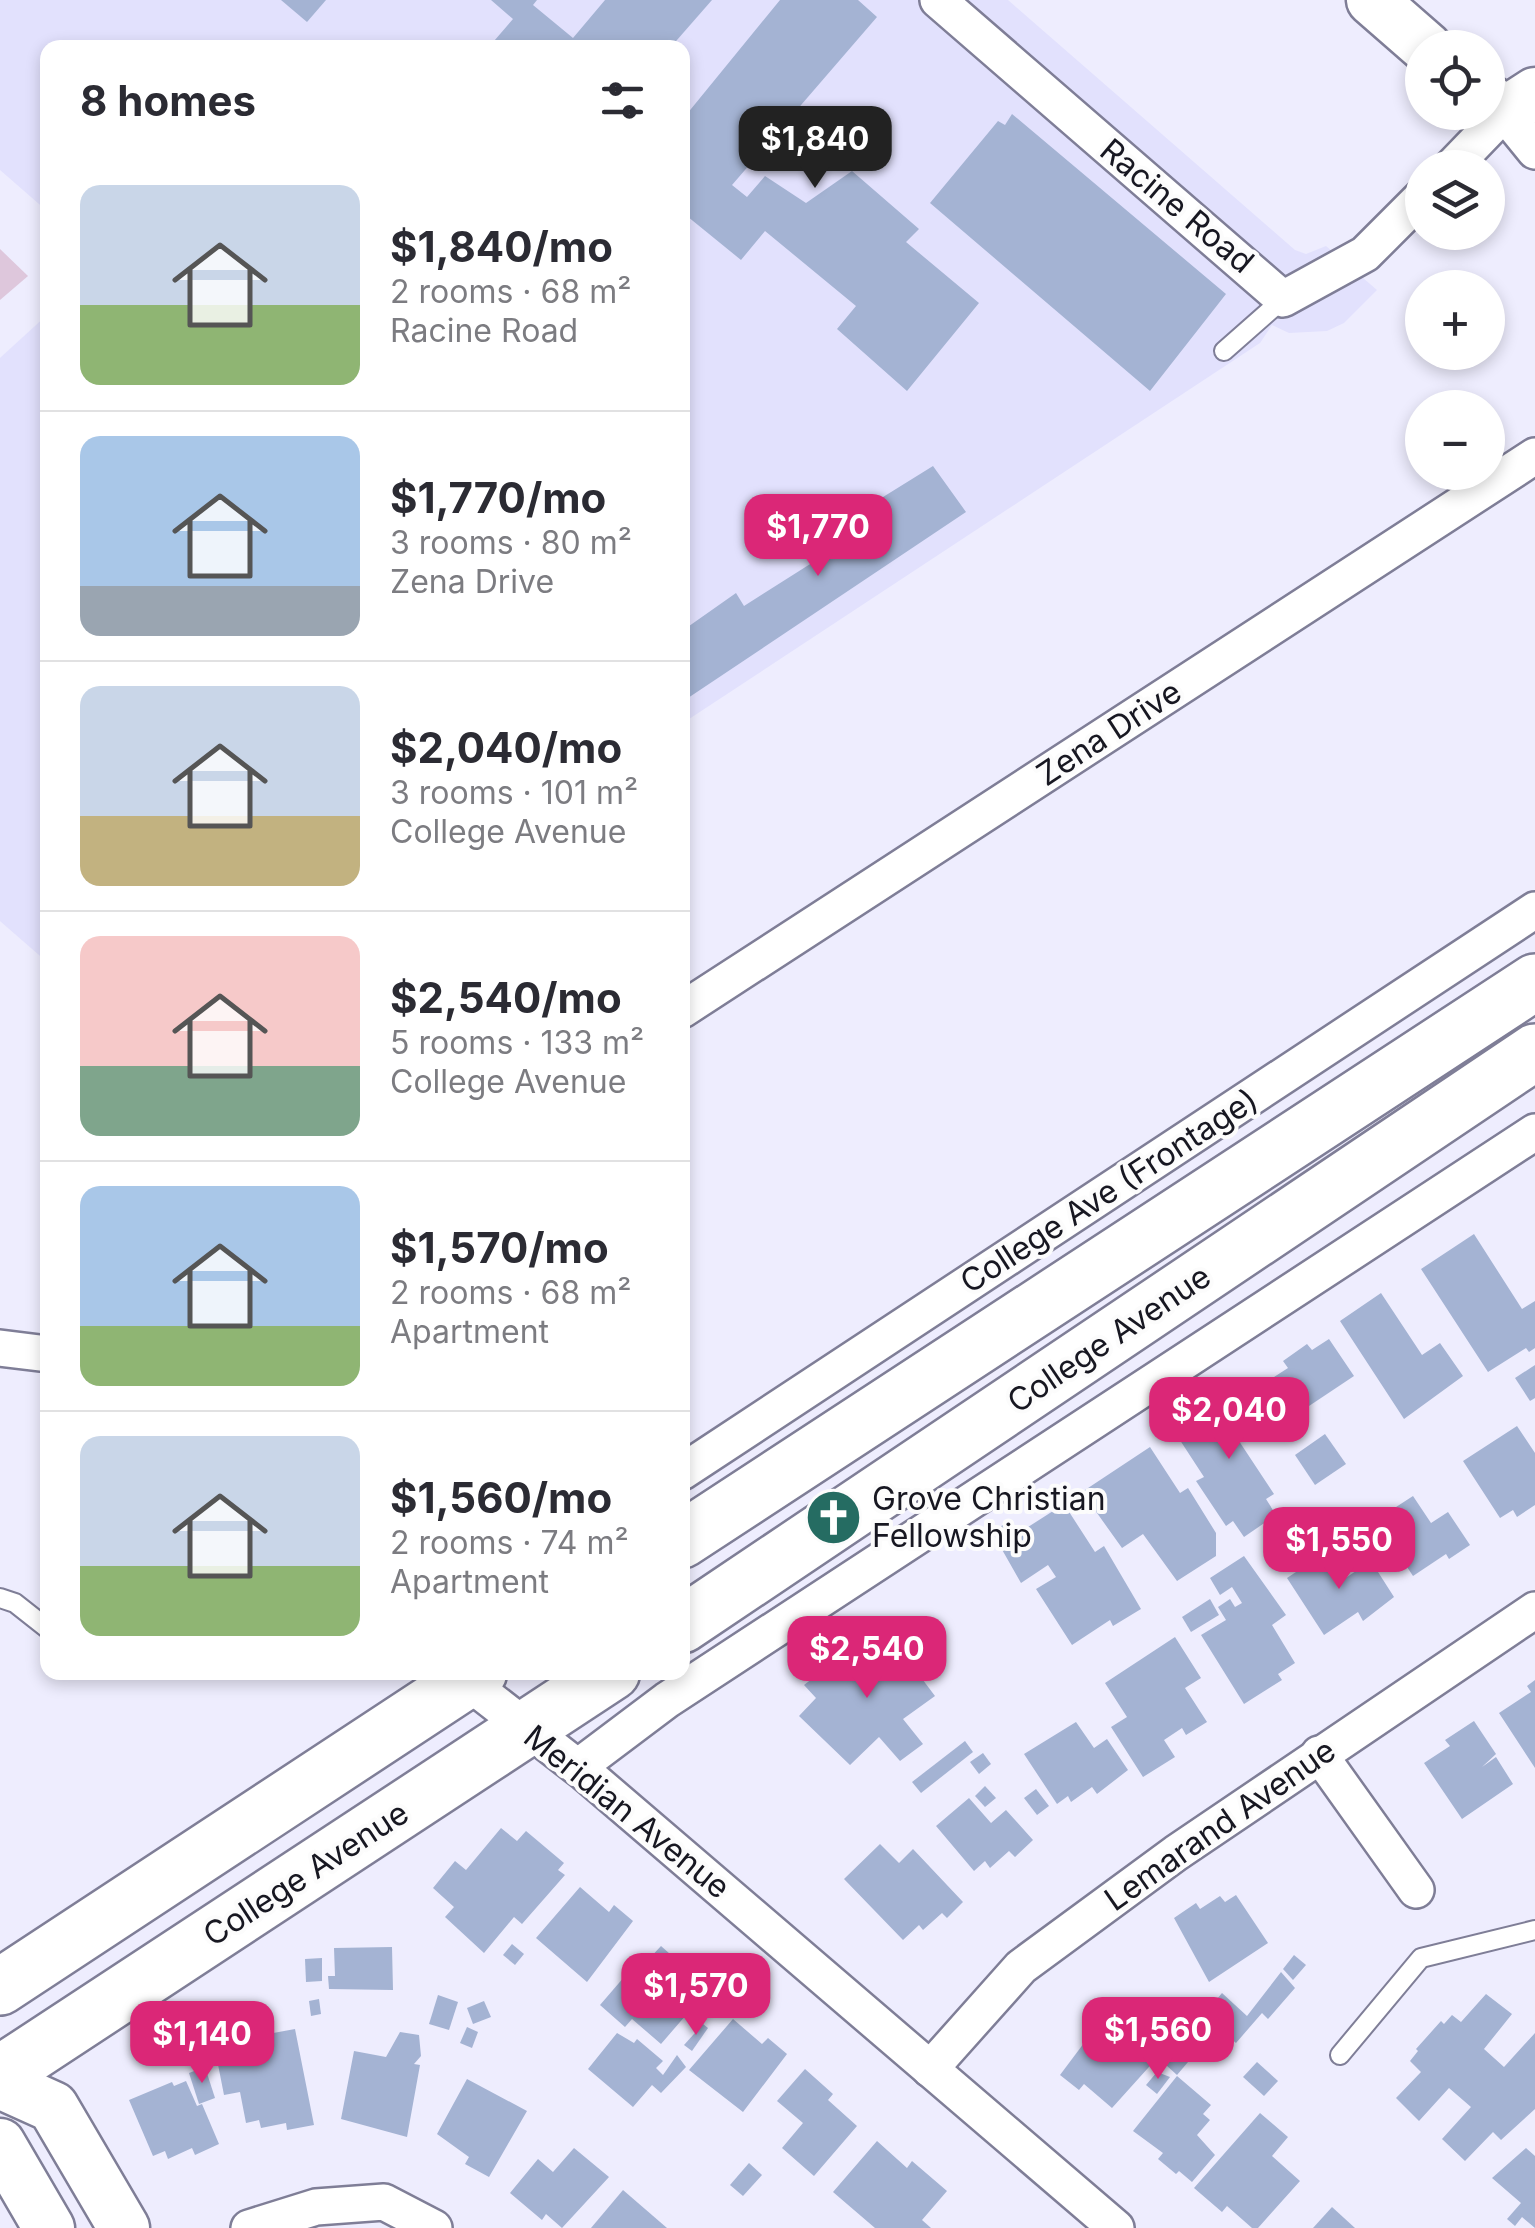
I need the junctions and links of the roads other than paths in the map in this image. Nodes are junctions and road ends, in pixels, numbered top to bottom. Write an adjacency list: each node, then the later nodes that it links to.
1 (938, 0): 8 (street, Racine Road)
2 (1372, 0): 3 (main road)
3 (1406, 30)
4 (1509, 102): 5 (street); 6 (street)
5 (1468, 150)
6 (1535, 151)
7 (1405, 214): 8 (street, Racine Road)
8 (1283, 299): 9 (lane)
9 (1224, 351)
10 (1535, 456): 13 (street, Zena Drive)
11 (1535, 910): 18 (street, College Ave (Frontage))
12 (1535, 982): 19 (main road, College Avenue)
13 (690, 1005)
14 (1535, 1052): 22 (main road, College Avenue)
15 (1535, 1132): 29 (street)
16 (0, 1348): 17 (street)
17 (40, 1353)
18 (690, 1467)
19 (690, 1535)
20 (0, 1598): 23 (lane)
21 (1535, 1610): 28 (street, Lemarand Avenue)
22 (690, 1620)
23 (40, 1623)
24 (460, 1680): 32 (main road)
25 (472, 1680): 27 (street, Meridian Avenue)
26 (600, 1680): 27 (main road, College Avenue)
27 (526, 1730): 29 (street, Meridian Avenue); 35 (main road, College Avenue)
28 (1319, 1754): 30 (street); 34 (street, Lemarand Avenue)
29 (578, 1767): 34 (street, Meridian Avenue)
30 (1416, 1890)
31 (1535, 1930): 33 (lane)
32 (0, 1987)
33 (1340, 2055)
34 (930, 2069): 42 (street, Meridian Avenue)
35 (0, 2074)
36 (0, 2083): 39 (main road)
37 (5, 2165): 38 (main road)
38 (49, 2228)
39 (124, 2228)
40 (250, 2228): 41 (street)
41 (434, 2228)
42 (1116, 2228)

